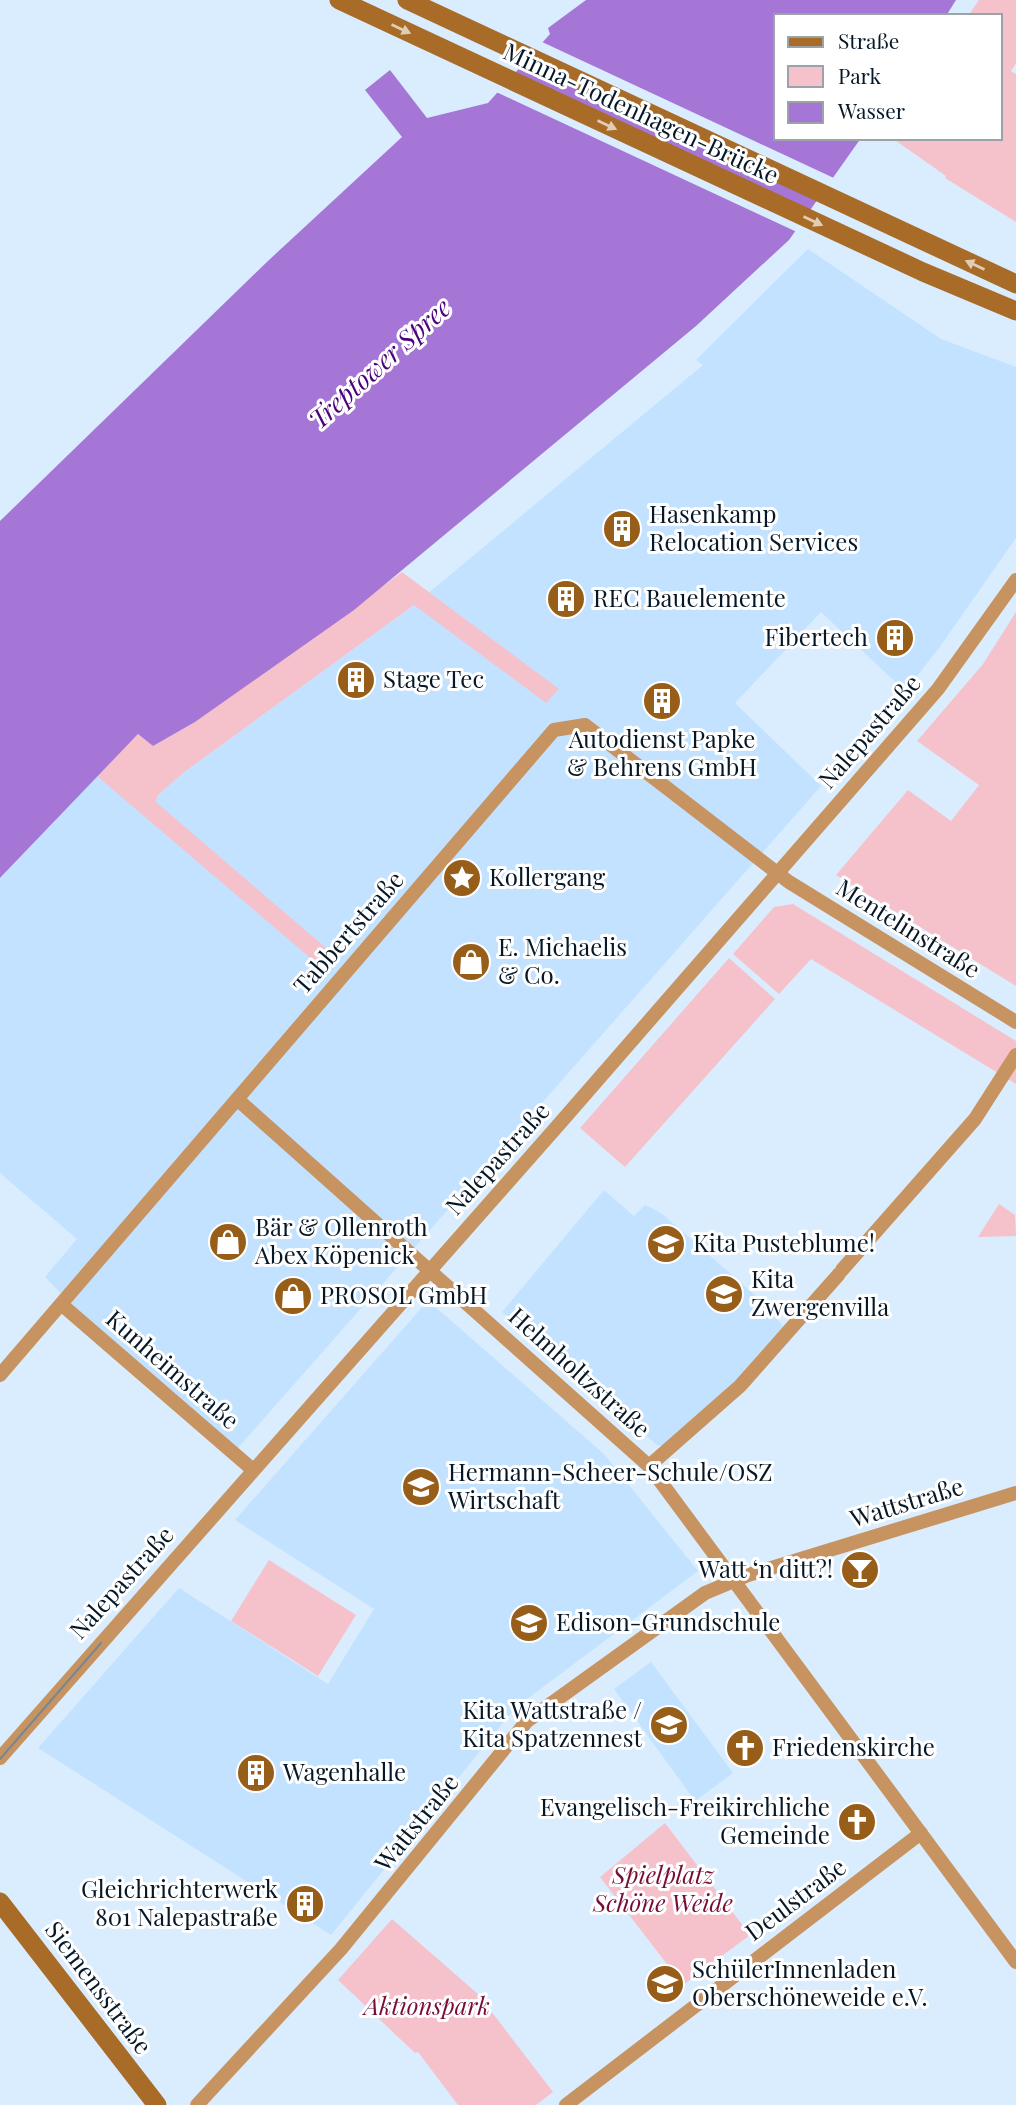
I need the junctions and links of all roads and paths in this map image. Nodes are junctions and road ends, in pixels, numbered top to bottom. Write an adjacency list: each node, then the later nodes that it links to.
1 (339, 0): 4 (main road, Minna-Todenhagen-Brücke, one-way to 4)
2 (407, 0): 3 (main road, Minna-Todenhagen-Brücke, one-way to 2)
3 (1016, 284)
4 (1016, 311)
5 (1016, 580): 6 (street, Nalepastraße)
6 (777, 873): 7 (street, Mentelinstraße); 9 (street, Tabbertstraße); 10 (street, Nalepastraße)
7 (1016, 1023)
8 (1016, 1055): 13 (street)
9 (237, 1099): 10 (street, Helmholtzstraße); 11 (street, Tabbertstraße)
10 (429, 1270): 13 (street, Helmholtzstraße); 14 (street, Nalepastraße)
11 (61, 1304): 12 (street, Tabbertstraße); 14 (street, Kunheimstraße)
12 (0, 1375)
13 (649, 1466): 16 (street, Helmholtzstraße)
14 (253, 1470): 17 (street, Nalepastraße)
15 (1016, 1493): 16 (street, Wattstraße)
16 (733, 1581): 18 (street, Helmholtzstraße); 22 (street, Wattstraße)
17 (0, 1758)
18 (921, 1833): 20 (street, Helmholtzstraße); 23 (street, Deulstraße)
19 (0, 1902): 21 (main road, Siemensstraße)
20 (1016, 1962)
21 (156, 2105)
22 (197, 2105)
23 (566, 2105)

